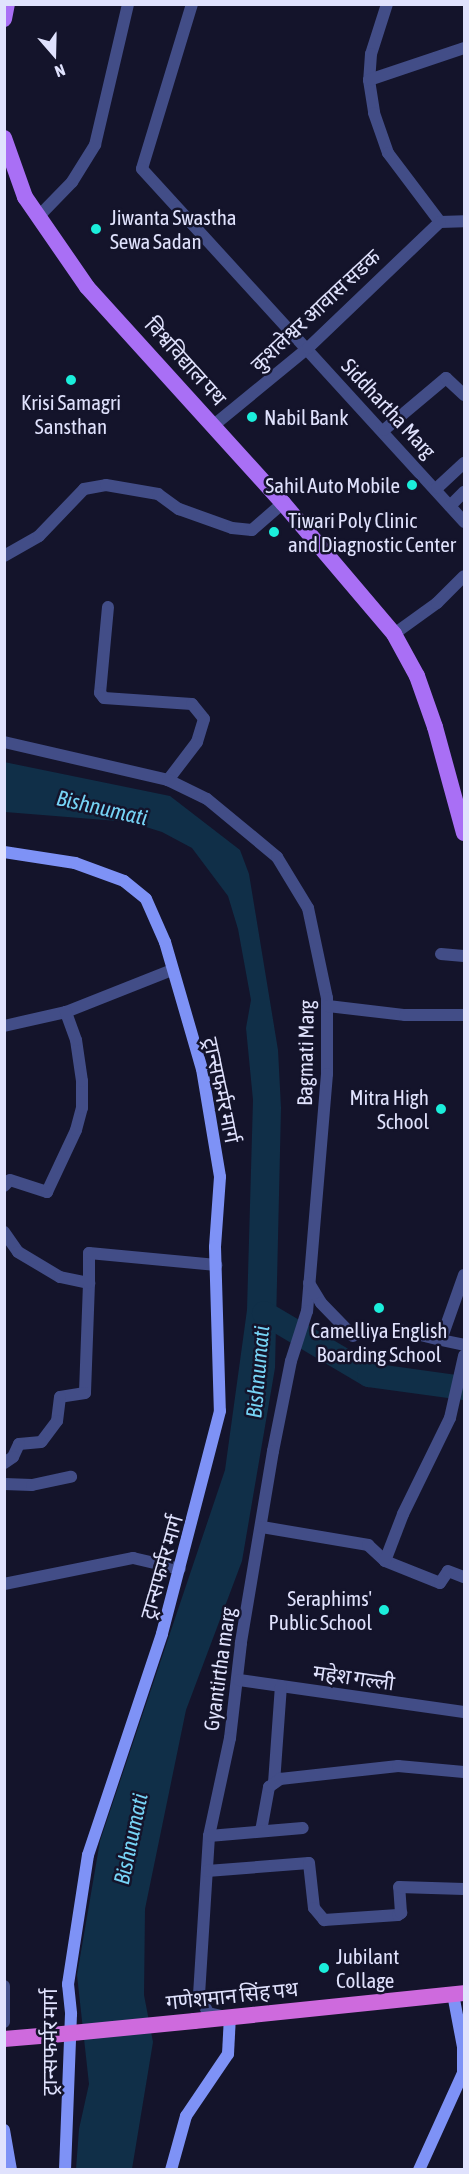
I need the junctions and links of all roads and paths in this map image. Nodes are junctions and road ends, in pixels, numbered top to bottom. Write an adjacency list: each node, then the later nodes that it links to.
1 (7, 4): 5 (main road)
2 (128, 4): 9 (street)
3 (192, 4): 12 (street, Siddhartha Marg)
4 (387, 4): 7 (street)
5 (4, 19)
6 (465, 48): 7 (street)
7 (369, 80): 11 (street)
8 (4, 138): 9 (main road, विश्वविद्याल पथ)
9 (38, 217): 14 (main road, विश्वविद्याल पथ)
10 (465, 221): 11 (street)
11 (440, 222): 12 (street, कुशलेश्वर आवास सडक)
12 (308, 348): 14 (street, कुशलेश्वर आवास सडक); 15 (street, Siddhartha Marg)
13 (465, 395): 15 (street)
14 (214, 425): 19 (main road, विश्वविद्याल पथ)
15 (384, 430): 17 (street, Siddhartha Marg)
16 (465, 463): 17 (street)
17 (437, 488): 20 (street, Siddhartha Marg)
18 (465, 492): 20 (street)
19 (284, 503): 22 (street); 25 (main road, विश्वविद्याल पथ)
20 (450, 506): 21 (street, Siddhartha Marg)
21 (465, 522)
22 (4, 556)
23 (465, 576): 25 (street)
24 (108, 606): 27 (street)
25 (394, 634): 28 (main road, विश्वविद्याल पथ)
26 (4, 742): 27 (street, Bagmati Marg)
27 (168, 780): 33 (street, Bagmati Marg)
28 (465, 833)
29 (4, 852): 32 (main road, ट्रान्सफर्मर मार्ग)
30 (441, 954): 31 (street)
31 (465, 956)
32 (172, 970): 34 (street); 39 (main road, ट्रान्सफर्मर मार्ग)
33 (328, 1006): 35 (street); 42 (street, Bagmati Marg)
34 (66, 1012): 36 (street); 37 (street)
35 (465, 1015)
36 (4, 1026)
37 (4, 1186)
38 (4, 1232): 41 (street)
39 (216, 1265): 41 (street); 54 (main road, ट्रान्सफर्मर मार्ग)
40 (465, 1275): 46 (street)
41 (89, 1283): 49 (street)
42 (309, 1283): 43 (street, Bagmati Marg); 45 (street)
43 (307, 1311): 52 (street, Gyantirtha marg)
44 (400, 1330): 46 (street)
45 (353, 1336)
46 (441, 1340): 47 (street)
47 (465, 1345)
48 (465, 1356): 53 (street)
49 (4, 1463)
50 (71, 1477): 51 (street)
51 (4, 1484)
52 (262, 1527): 53 (street); 57 (street, Gyantirtha marg)
53 (385, 1561): 55 (street)
54 (180, 1569): 56 (street); 75 (main road, ट्रान्सफर्मर मार्ग)
55 (465, 1577)
56 (4, 1584)
57 (239, 1680): 58 (street, महेश गल्ली); 64 (street, Gyantirtha marg)
58 (281, 1686): 59 (street, महेश गल्ली); 61 (street)
59 (465, 1713)
60 (465, 1772): 61 (street)
61 (274, 1783): 63 (street)
62 (303, 1828): 63 (street)
63 (261, 1831): 64 (street)
64 (209, 1836): 65 (street, Gyantirtha marg)
65 (207, 1871): 66 (street); 69 (street, Gyantirtha marg)
66 (465, 1888)
67 (4, 1986): 70 (street)
68 (459, 1993): 69 (highway, गणेशमान सिंह पथ); 72 (main road)
69 (230, 2018): 71 (highway, गणेशमान सिंह पथ, bridge); 76 (main road)
70 (4, 2022)
71 (4, 2039)
72 (464, 2072): 77 (main road)
73 (4, 2130): 74 (main road)
74 (10, 2169)
75 (65, 2169)
76 (171, 2169)
77 (419, 2169)

